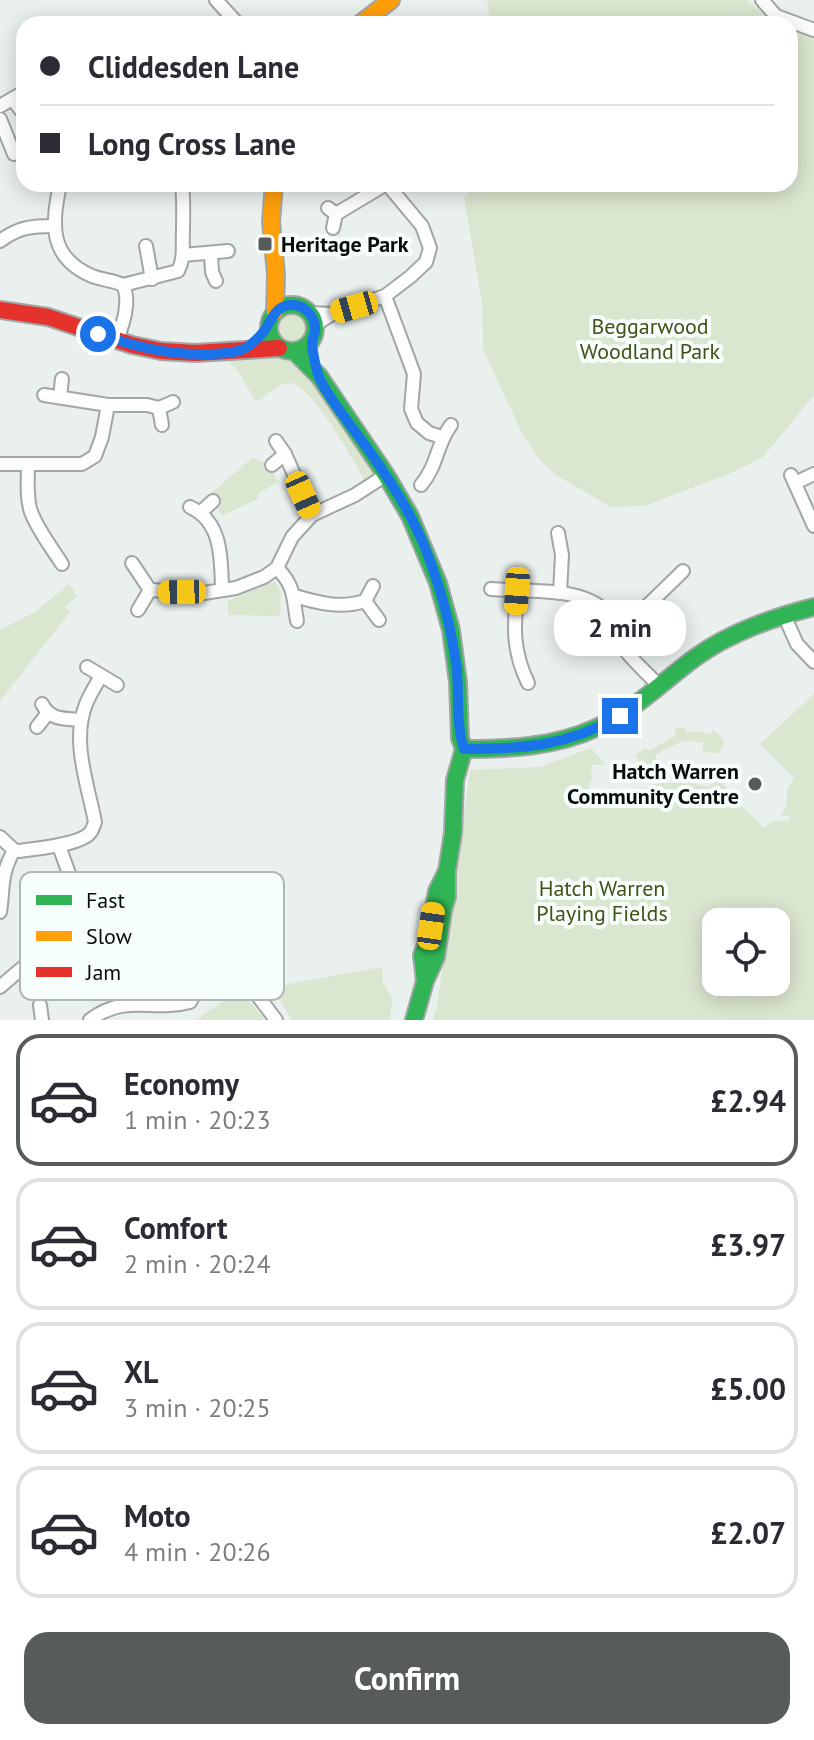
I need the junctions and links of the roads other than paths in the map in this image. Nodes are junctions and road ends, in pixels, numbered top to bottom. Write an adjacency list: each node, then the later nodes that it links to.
1 (216, 0): 4 (street)
2 (391, 0): 5 (street)
3 (762, 0): 6 (street)
4 (231, 16)
5 (370, 16)
6 (776, 16)
7 (0, 119): 8 (street)
8 (14, 154)
9 (59, 192): 14 (street)
10 (183, 192): 20 (street)
11 (273, 192): 21 (street)
12 (370, 192): 15 (street)
13 (393, 192): 25 (street)
14 (54, 226): 16 (street); 24 (street)
15 (333, 228)
16 (0, 241)
17 (146, 246): 22 (street)
18 (228, 251): 19 (street)
19 (211, 254): 20 (street); 23 (street)
20 (183, 255): 22 (street)
21 (276, 274): 26 (street); 28 (street)
22 (152, 279): 24 (street)
23 (216, 281)
24 (123, 285): 30 (street)
25 (385, 296): 29 (street); 42 (street)
26 (294, 305): 28 (street); 29 (street)
27 (0, 310): 30 (street)
28 (272, 318): 31 (street); 32 (street)
29 (312, 326): 32 (street); 33 (street)
30 (117, 340): 31 (street)
31 (244, 350): 32 (street)
32 (287, 350): 33 (street)
33 (319, 376): 49 (street)
34 (62, 379): 36 (street)
35 (44, 395): 36 (street)
36 (60, 397): 38 (street)
37 (173, 402): 39 (street)
38 (108, 405): 39 (street); 46 (street)
39 (159, 408): 40 (street)
40 (162, 425)
41 (451, 425): 42 (street)
42 (442, 437): 50 (street)
43 (276, 441): 44 (street)
44 (285, 454): 47 (street); 52 (street)
45 (0, 464): 46 (street)
46 (28, 465): 56 (street)
47 (272, 465)
48 (814, 474): 53 (street)
49 (386, 475): 52 (street); 81 (street)
50 (421, 485)
51 (213, 501): 62 (street)
52 (312, 515): 57 (street)
53 (814, 526)
54 (558, 533): 64 (street)
55 (132, 563): 61 (street)
56 (62, 564)
57 (277, 568): 62 (street); 65 (street)
58 (683, 571): 72 (street)
59 (373, 586): 66 (street)
60 (491, 589): 63 (street)
61 (150, 590): 62 (street); 68 (street)
62 (222, 590)
63 (517, 591): 64 (street); 76 (street)
64 (560, 593): 72 (street)
65 (295, 596): 66 (street); 71 (street)
66 (365, 601): 70 (street)
67 (814, 607): 69 (street)
68 (138, 610)
69 (784, 615): 73 (street); 78 (street)
70 (379, 620)
71 (297, 621)
72 (614, 625): 78 (street)
73 (814, 662)
74 (87, 667): 75 (street)
75 (101, 676): 77 (street); 79 (street)
76 (528, 683)
77 (117, 685)
78 (659, 686): 81 (street)
79 (81, 720): 80 (street); 83 (street)
80 (37, 727)
81 (464, 749): 97 (street)
82 (0, 837): 84 (street)
83 (59, 846): 84 (street); 85 (street)
84 (14, 850): 86 (street)
85 (68, 872)
86 (0, 912)
87 (20, 970): 88 (street)
88 (0, 987)
89 (135, 1000): 92 (street)
90 (191, 1000): 92 (street)
91 (261, 1000): 96 (street)
92 (135, 1004): 95 (street)
93 (40, 1005): 94 (street)
94 (42, 1020)
95 (90, 1020)
96 (276, 1020)
97 (414, 1020)

